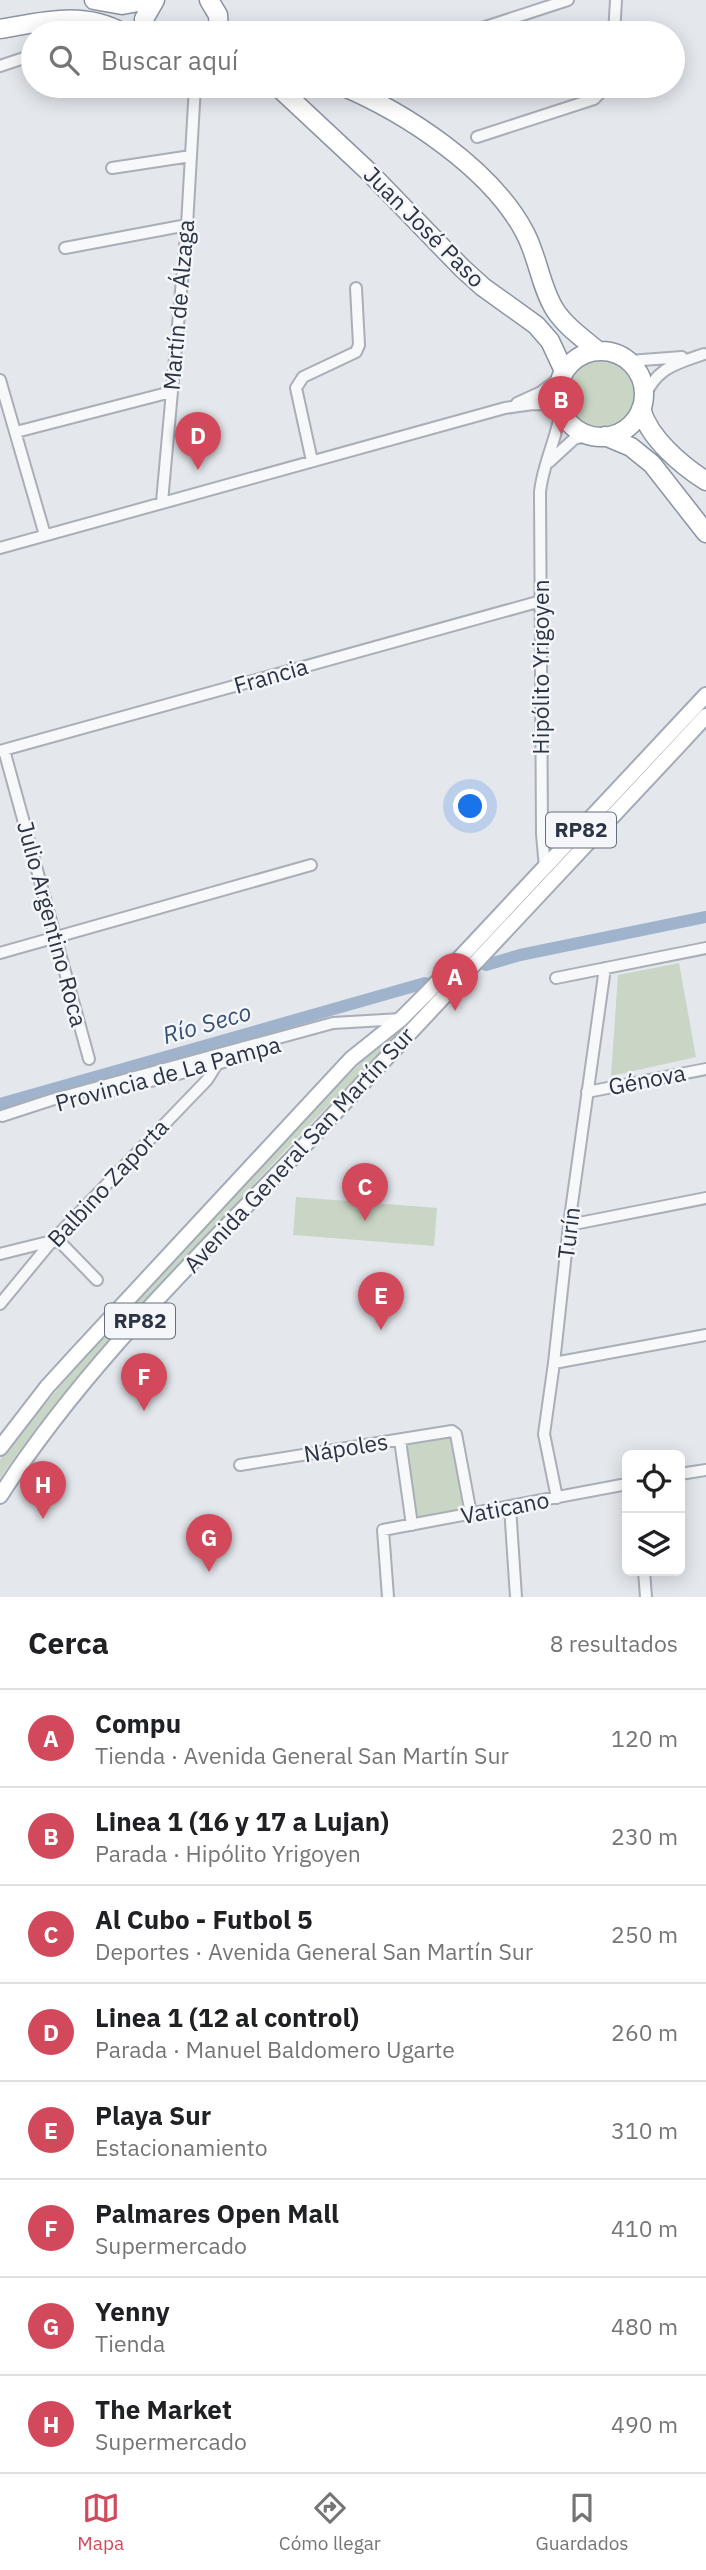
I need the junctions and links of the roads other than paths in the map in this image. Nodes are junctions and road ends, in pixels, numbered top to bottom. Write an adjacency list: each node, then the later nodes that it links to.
1 (93, 0): 2 (highway)
2 (149, 0)
3 (155, 0): 8 (highway)
4 (568, 0): 9 (street)
5 (616, 0): 10 (street)
6 (46, 21): 7 (highway)
7 (88, 21)
8 (144, 21)
9 (504, 21)
10 (615, 21)
11 (21, 25): 12 (highway)
12 (0, 29)
13 (21, 59): 14 (street)
14 (0, 66)
15 (191, 98): 20 (street, Martín de Álzaga)
16 (194, 98): 20 (street, Martín de Álzaga)
17 (290, 98): 30 (highway, Juan José Paso)
18 (371, 98): 27 (highway)
19 (595, 98): 21 (street)
20 (193, 107): 22 (street, Martín de Álzaga)
21 (477, 137)
22 (191, 156): 23 (street); 24 (street, Martín de Álzaga)
23 (111, 168)
24 (187, 225): 25 (street); 32 (street, Martín de Álzaga)
25 (65, 248)
26 (356, 288): 38 (street)
27 (598, 351): 29 (highway); 30 (highway)
28 (705, 354): 29 (street); 33 (street)
29 (629, 361): 33 (highway)
30 (563, 374): 34 (street); 35 (highway)
31 (0, 380): 36 (street)
32 (170, 393): 36 (street); 41 (street, Martín de Álzaga)
33 (643, 403): 37 (highway); 40 (highway)
34 (505, 408): 35 (street); 38 (street)
35 (560, 408): 37 (highway); 39 (street, Hipólito Yrigoyen)
36 (16, 432): 43 (street)
37 (598, 436): 39 (street); 42 (highway)
38 (312, 461): 41 (street)
39 (545, 466): 45 (street, Hipólito Yrigoyen)
40 (706, 481)
41 (162, 502): 43 (street)
42 (706, 533)
43 (45, 535): 44 (street)
44 (0, 548)
45 (541, 601): 48 (street, Francia); 50 (street, Hipólito Yrigoyen)
46 (706, 695): 50 (main road, RP82)
47 (706, 716): 68 (main road, Avenida General San Martín Sur / RP82)
48 (2, 750): 51 (street, Julio Argentino Roca)
49 (311, 865): 51 (street)
50 (545, 868): 56 (main road, Avenida General San Martín Sur / RP82)
51 (56, 937): 53 (street); 58 (street, Julio Argentino Roca)
52 (706, 948): 54 (street)
53 (0, 953)
54 (605, 968): 55 (street); 61 (street, Turín)
55 (556, 978)
56 (401, 1019): 57 (street); 67 (main road, Avenida General San Martín Sur)
57 (333, 1023): 59 (street, Provincia de La Pampa); 62 (street)
58 (89, 1059)
59 (217, 1064): 62 (street, Provincia de La Pampa); 65 (street, Balbino Zaporta)
60 (706, 1069): 61 (street, Génova)
61 (587, 1092): 64 (street, Turín)
62 (1, 1116)
63 (706, 1198): 64 (street)
64 (569, 1225): 72 (street, Turín)
65 (52, 1241): 66 (street); 69 (street); 70 (street, Balbino Zaporta)
66 (0, 1254)
67 (164, 1260): 68 (main road); 74 (main road, Avenida General San Martín Sur)
68 (181, 1275): 78 (main road, Avenida General San Martín Sur / RP82)
69 (97, 1280)
70 (0, 1304)
71 (706, 1335): 72 (street)
72 (554, 1363): 81 (street, Turín)
73 (400, 1440): 75 (street, Nápoles); 83 (street, Nápoles); 84 (street)
74 (0, 1448)
75 (240, 1465)
76 (706, 1470): 77 (street)
77 (685, 1474)
78 (5, 1479): 80 (main road, Avenida General San Martín Sur / RP82)
79 (622, 1485): 81 (street, Vaticano)
80 (0, 1496)
81 (557, 1498): 82 (street, Vaticano)
82 (510, 1507): 83 (street, Vaticano); 87 (street)
83 (471, 1514): 84 (street, Vaticano)
84 (412, 1525): 86 (street, Vaticano)
85 (644, 1576): 88 (street)
86 (388, 1597)
87 (516, 1597)
88 (646, 1597)

